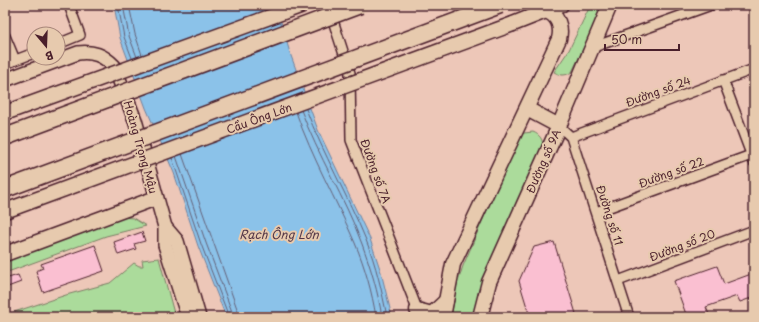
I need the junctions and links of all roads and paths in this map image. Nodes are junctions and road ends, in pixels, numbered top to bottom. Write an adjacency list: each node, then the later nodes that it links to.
1 (69, 5): 11 (street)
2 (303, 5): 20 (main road, bridge)
3 (328, 5): 34 (street, Đường số 7A)
4 (360, 5): 22 (highway, bridge)
5 (500, 5): 25 (highway, Cầu Ông Lớn, bridge)
6 (560, 5): 9 (main road, Cầu Ông Lớn)
7 (610, 5): 12 (main road, Đường số 9A)
8 (711, 5): 12 (street)
9 (546, 12): 19 (main road); 27 (main road, Cầu Ông Lớn, bridge)
10 (5, 36): 14 (street)
11 (66, 41)
12 (591, 48): 21 (main road, Đường số 9A)
13 (26, 56): 14 (street)
14 (15, 60): 15 (street)
15 (5, 64)
16 (754, 69): 18 (street, Đường số 24)
17 (5, 80): 26 (main road, Hoàng Trọng Mậu)
18 (723, 80): 23 (street, Đường số 24); 24 (street)
19 (527, 109): 21 (main road); 33 (main road)
20 (5, 113)
21 (559, 126): 23 (street, Đường số 11); 38 (main road, Đường số 9A)
22 (5, 137)
23 (571, 137): 28 (street, Đường số 11)
24 (753, 157): 28 (street, Đường số 22)
25 (5, 189)
26 (156, 198): 29 (main road, Hoàng Trọng Mậu); 31 (main road)
27 (5, 211)
28 (596, 212): 32 (street, Đường số 11)
29 (165, 227): 35 (main road, Hoàng Trọng Mậu); 36 (main road, Hoàng Trọng Mậu)
30 (754, 230): 32 (street, Đường số 20)
31 (5, 254)
32 (618, 281): 39 (street, Đường số 11)
33 (446, 301): 34 (main road); 37 (main road)
34 (419, 314)
35 (188, 317)
36 (199, 317)
37 (443, 317)
38 (480, 317)
39 (629, 317)

